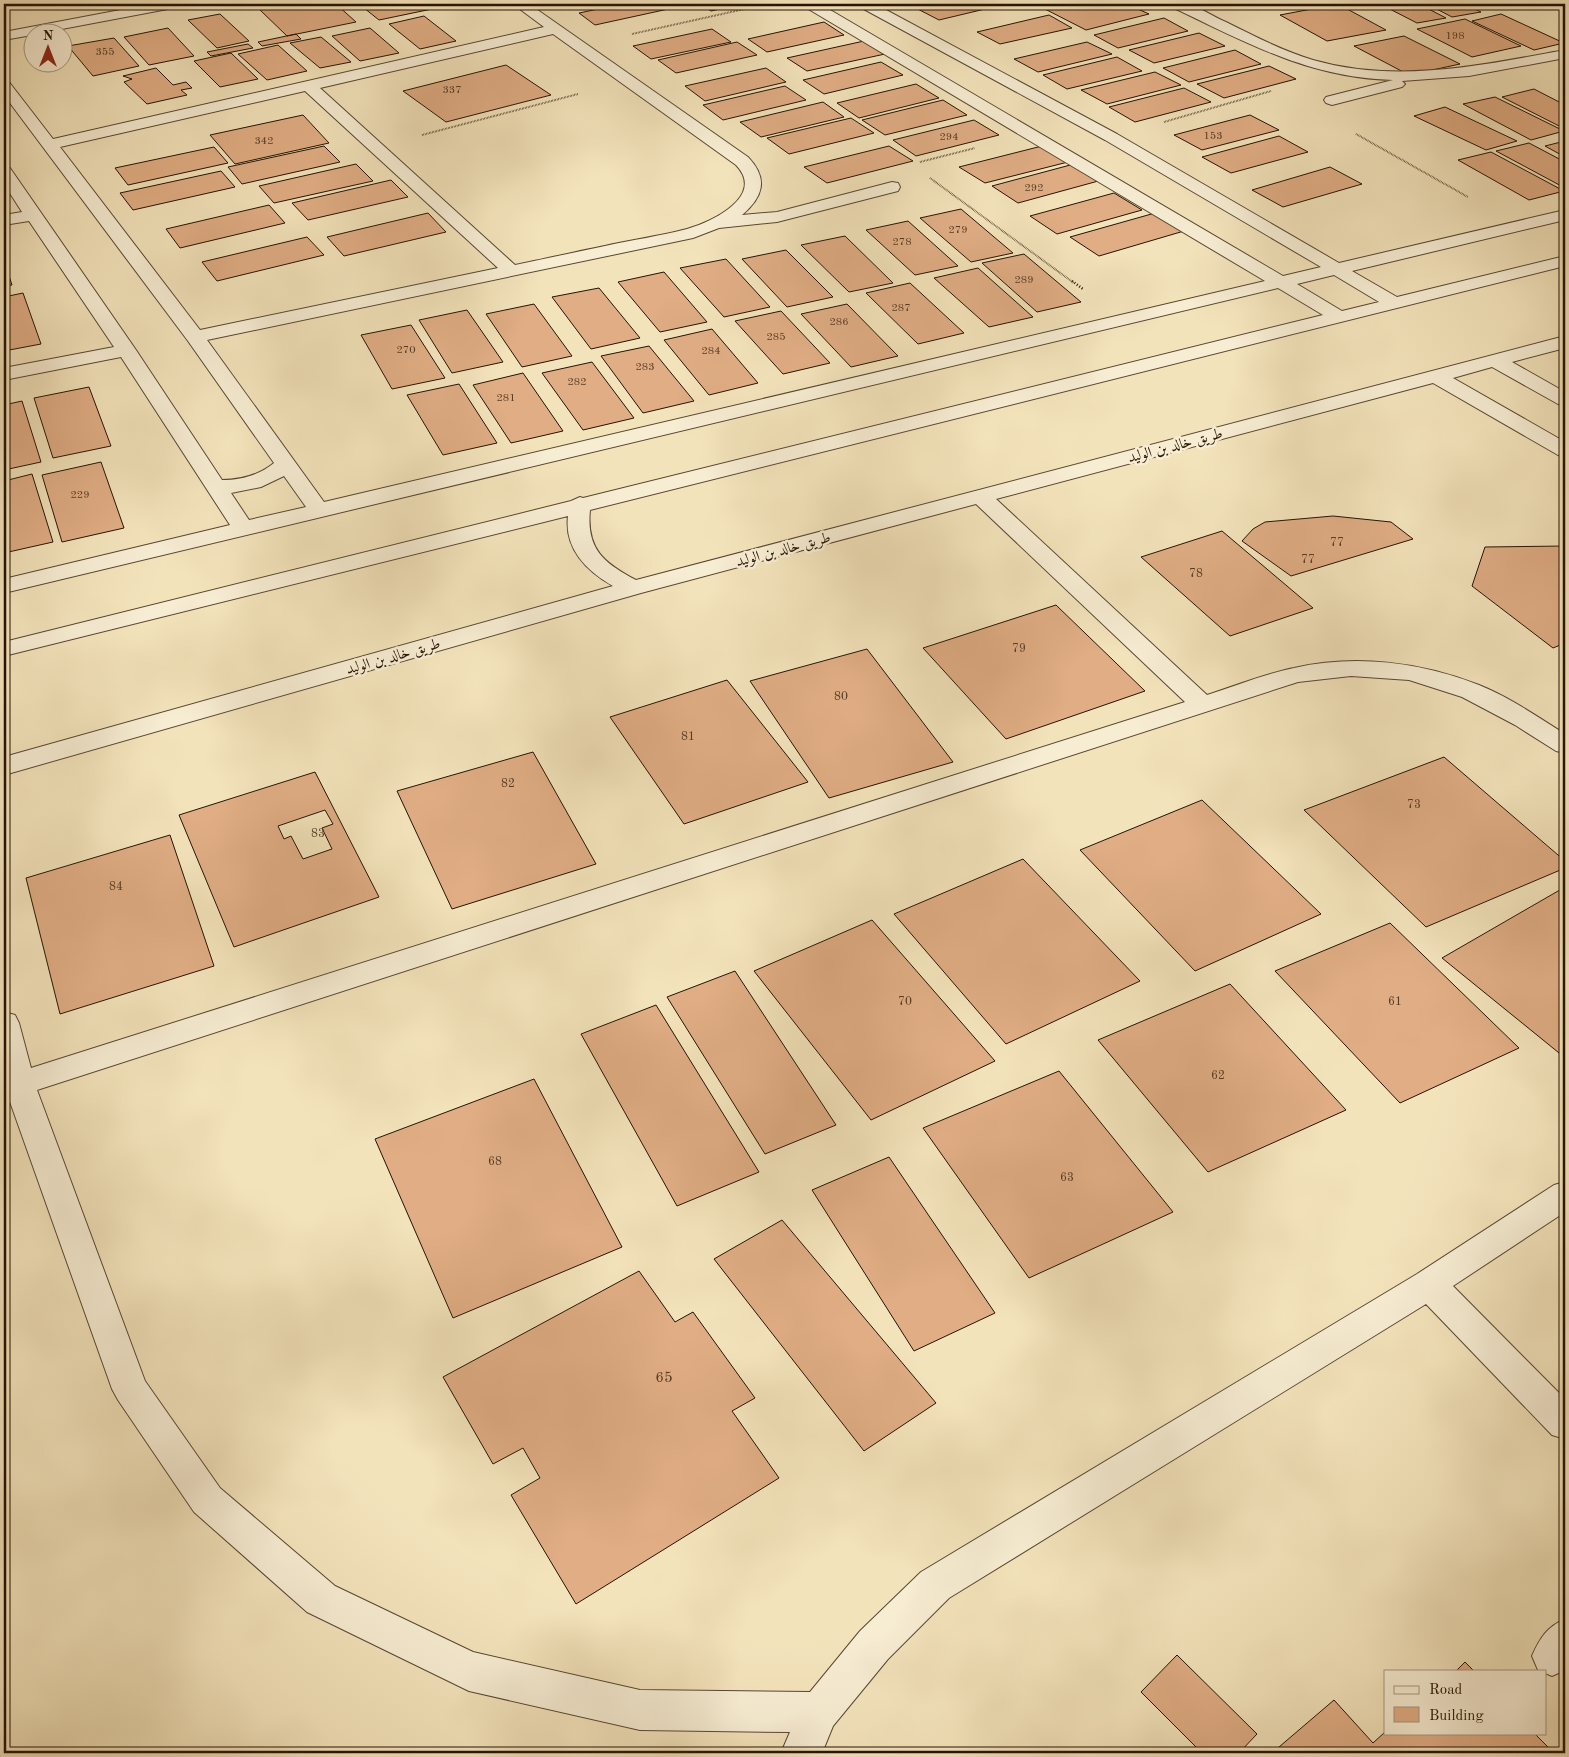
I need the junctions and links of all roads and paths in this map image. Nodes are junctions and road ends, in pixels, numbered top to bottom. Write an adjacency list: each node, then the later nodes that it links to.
1 (173, 4): 8 (street)
2 (520, 4): 7 (street)
3 (767, 4): 9 (path)
4 (810, 4): 32 (street)
5 (865, 4): 18 (street)
6 (1184, 4): 11 (street)
7 (556, 29): 9 (street); 15 (street)
8 (4, 36)
9 (580, 46): 13 (street)
10 (1565, 54): 12 (street)
11 (1341, 71): 12 (street); 18 (path)
12 (1422, 77): 16 (street)
13 (629, 81): 20 (path); 27 (street)
14 (4, 85): 19 (street)
15 (309, 86): 19 (street); 20 (street)
16 (1332, 100)
17 (1350, 130): 28 (path)
18 (1111, 137): 30 (street)
19 (49, 145): 36 (street)
20 (375, 147): 31 (street)
21 (4, 172): 24 (street)
22 (929, 178): 35 (path)
23 (892, 187): 27 (street)
24 (33, 215): 26 (street); 38 (street)
25 (1565, 215): 28 (street)
26 (4, 220)
27 (719, 223): 31 (street)
28 (1518, 226): 30 (street)
29 (1565, 261): 33 (street)
30 (1335, 269): 32 (street); 33 (street)
31 (510, 270): 36 (street)
32 (1281, 282): 34 (street); 35 (street)
33 (1396, 304): 34 (street)
34 (1341, 318): 47 (street)
35 (1124, 319): 48 (street)
36 (196, 337): 44 (street)
37 (1565, 342): 39 (street, طريق خالد بن الوليد)
38 (126, 350): 40 (street); 45 (street)
39 (1494, 360): 41 (street, طريق خالد بن الوليد); 42 (street)
40 (4, 374)
41 (1436, 376): 43 (street); 46 (street, طريق خالد بن الوليد)
42 (1565, 400)
43 (1565, 451)
44 (286, 464): 45 (street); 48 (street)
45 (216, 487): 49 (street)
46 (980, 496): 51 (street, طريق خالد بن الوليد); 53 (street)
47 (580, 504): 51 (street); 52 (street)
48 (319, 510): 49 (street)
49 (243, 528): 50 (street)
50 (4, 586)
51 (633, 588): 55 (street, طريق خالد بن الوليد)
52 (4, 649)
53 (1203, 705): 54 (street); 57 (street)
54 (1565, 745)
55 (4, 766)
56 (4, 1023): 57 (street)
57 (11, 1086): 61 (street)
58 (1565, 1195): 59 (street)
59 (1429, 1284): 60 (street); 61 (street)
60 (1565, 1423)
61 (819, 1712): 62 (street)
62 (801, 1753)

